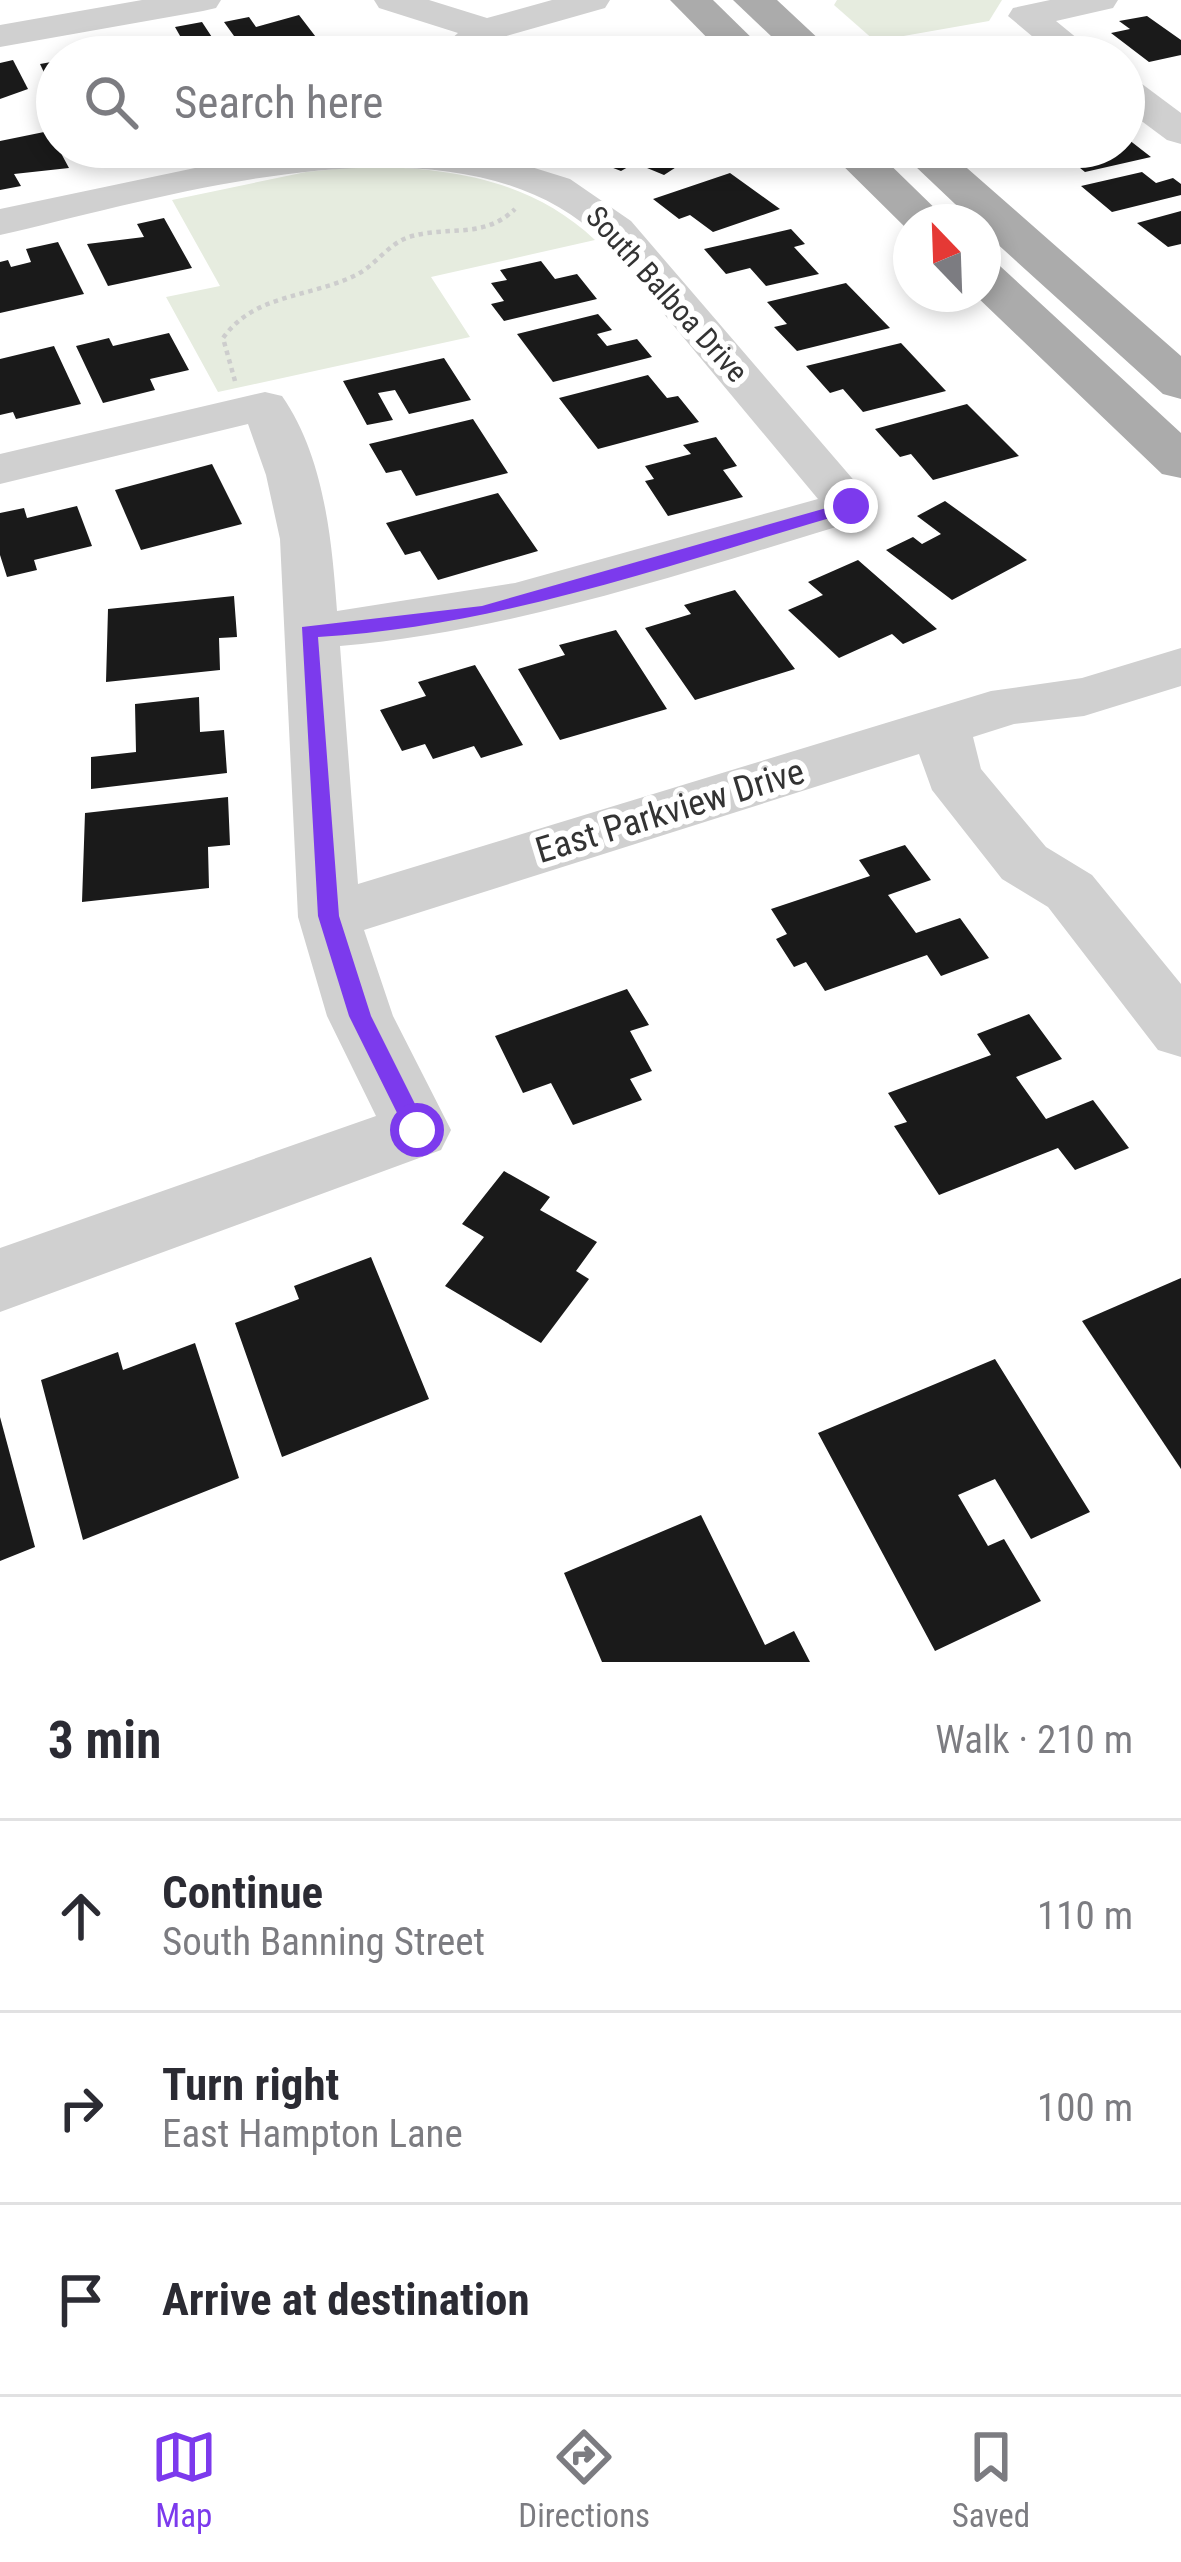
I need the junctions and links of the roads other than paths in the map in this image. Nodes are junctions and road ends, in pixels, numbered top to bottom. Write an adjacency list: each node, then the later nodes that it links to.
1 (203, 0): 9 (street)
2 (392, 0): 8 (street)
3 (526, 0): 8 (street)
4 (592, 0): 8 (street)
5 (690, 0): 11 (main road)
6 (753, 0): 12 (main road)
7 (1100, 0): 13 (street)
8 (486, 30): 10 (street)
9 (0, 36)
10 (478, 36)
11 (728, 36)
12 (793, 36)
13 (1053, 36)
14 (1145, 105): 15 (street)
15 (1181, 132)
16 (263, 168): 21 (street, South Balboa Drive)
17 (486, 168): 27 (street, South Balboa Drive)
18 (868, 168): 20 (main road)
19 (940, 168): 23 (main road)
20 (907, 204)
21 (0, 222)
22 (1001, 293): 24 (main road)
23 (1181, 383)
24 (1181, 462)
25 (0, 470): 27 (street)
26 (1181, 630): 29 (street, East Parkview Drive)
27 (309, 631): 31 (street)
28 (1181, 668): 29 (street, East Parkview Drive)
29 (1011, 705): 30 (street, East Parkview Drive)
30 (942, 728): 31 (street, East Parkview Drive); 32 (street)
31 (328, 916): 33 (street)
32 (1181, 1031)
33 (0, 1280)

